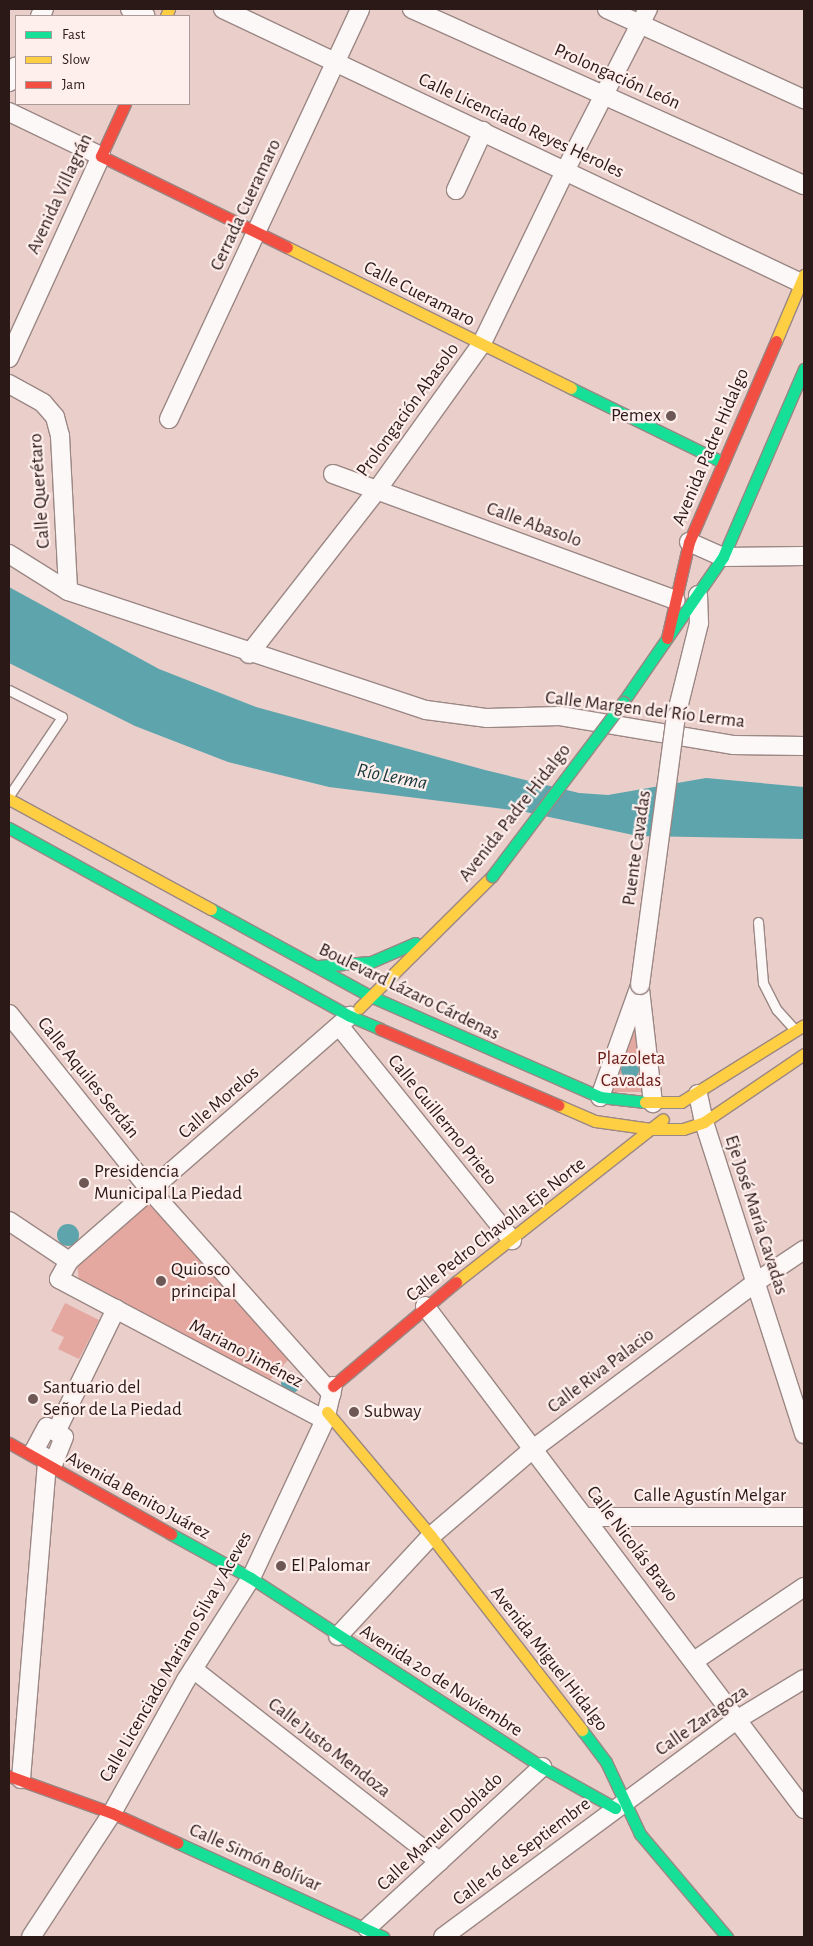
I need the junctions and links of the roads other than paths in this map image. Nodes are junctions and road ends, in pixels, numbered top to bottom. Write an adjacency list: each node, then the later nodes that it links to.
1 (130, 9): 6 (street)
2 (223, 9): 8 (street, Calle Licenciado Reyes Heroles)
3 (360, 9): 8 (street, Cerrada Cueramaro)
4 (412, 9): 11 (street, Prolongación León)
5 (607, 9): 7 (street)
6 (144, 15)
7 (644, 16): 11 (street, Prolongación Abasolo); 12 (street)
8 (337, 62): 15 (street, Calle Licenciado Reyes Heroles); 20 (street, Cerrada Cueramaro)
9 (15, 68): 10 (street)
10 (9, 82)
11 (603, 94): 17 (street, Prolongación Abasolo); 18 (street, Prolongación León)
12 (804, 99)
13 (125, 105): 16 (main road, Avenida Villagrán)
14 (9, 112): 16 (street)
15 (483, 131): 17 (street, Calle Licenciado Reyes Heroles); 19 (street)
16 (101, 156): 20 (main road, Calle Cueramaro); 23 (street, Avenida Villagrán)
17 (566, 169): 21 (street, Calle Licenciado Reyes Heroles); 22 (street, Prolongación Abasolo)
18 (804, 185)
19 (456, 190)
20 (257, 232): 22 (main road, Calle Cueramaro); 26 (street, Cerrada Cueramaro)
21 (803, 279): 27 (main road, Avenida Padre Hidalgo)
22 (481, 345): 27 (main road, Calle Cueramaro); 29 (street, Prolongación Abasolo)
23 (9, 358)
24 (804, 369): 33 (main road, Avenida Padre Hidalgo)
25 (9, 384): 34 (street, Calle Querétaro)
26 (169, 419)
27 (722, 462): 30 (main road, Avenida Padre Hidalgo)
28 (333, 474): 29 (street, Calle Abasolo)
29 (377, 490): 36 (street, Calle Abasolo); 38 (street, Prolongación Abasolo)
30 (689, 542): 33 (street); 36 (main road, Avenida Padre Hidalgo)
31 (9, 554): 34 (street, Calle Querétaro)
32 (804, 556): 33 (street)
33 (723, 557): 35 (main road, Avenida Padre Hidalgo)
34 (68, 591): 38 (street, Calle Querétaro)
35 (698, 595): 37 (main road, Avenida Padre Hidalgo); 48 (street, Puente Cavadas, bridge)
36 (676, 600): 37 (main road, Avenida Padre Hidalgo)
37 (668, 638): 44 (main road, Avenida Padre Hidalgo, bridge)
38 (249, 654): 40 (street, Calle Margen del Río Lerma)
39 (9, 690): 41 (lane)
40 (804, 746)
41 (9, 798): 46 (main road, Boulevard Lázaro Cárdenas)
42 (9, 828): 53 (main road)
43 (758, 922): 54 (lane)
44 (436, 931): 45 (main road, Avenida Padre Hidalgo); 46 (main road)
45 (409, 958): 47 (main road); 49 (main road, Avenida Padre Hidalgo)
46 (315, 966): 49 (main road, Boulevard Lázaro Cárdenas)
47 (405, 981)
48 (640, 985): 57 (street); 59 (street)
49 (370, 996): 52 (main road, Boulevard Lázaro Cárdenas); 53 (main road, Avenida Padre Hidalgo)
50 (407, 998): 52 (main road)
51 (9, 1014): 62 (street, Calle Aquiles Serdán)
52 (414, 1016): 57 (main road, Boulevard Lázaro Cárdenas)
53 (345, 1022): 61 (main road); 62 (street, Calle Morelos); 64 (street, Calle Guillermo Prieto)
54 (800, 1028): 56 (main road, Boulevard Lázaro Cárdenas)
55 (804, 1054): 60 (main road)
56 (698, 1094): 58 (main road, Boulevard Lázaro Cárdenas); 60 (street, Eje José María Cavadas)
57 (600, 1097): 59 (main road, Boulevard Lázaro Cárdenas)
58 (681, 1102): 59 (main road, Boulevard Lázaro Cárdenas); 61 (main road, Calle Pedro Chavolla Eje Norte)
59 (653, 1103)
60 (704, 1122): 61 (main road); 67 (street, Eje José María Cavadas)
61 (652, 1129): 64 (main road, Calle Pedro Chavolla Eje Norte)
62 (150, 1190): 66 (street, Calle Morelos); 70 (street, Calle Aquiles Serdán)
63 (9, 1221): 66 (street)
64 (512, 1240): 68 (main road, Calle Pedro Chavolla Eje Norte)
65 (804, 1250): 67 (street, Calle Riva Palacio)
66 (69, 1261): 69 (street, Mariano Jiménez)
67 (756, 1282): 72 (street, Eje José María Cavadas); 74 (street, Calle Riva Palacio)
68 (425, 1306): 70 (main road, Calle Pedro Chavolla Eje Norte); 74 (street, Calle Nicolás Bravo)
69 (116, 1309): 71 (street, Mariano Jiménez); 75 (street)
70 (333, 1390): 71 (street, Calle Licenciado Mariano Silva y Aceves)
71 (326, 1416): 78 (main road, Avenida Miguel Hidalgo); 79 (street, Calle Licenciado Mariano Silva y Aceves)
72 (804, 1434)
73 (9, 1444): 75 (main road, Avenida Benito Juárez)
74 (533, 1449): 76 (street, Calle Nicolás Bravo); 78 (street, Calle Riva Palacio)
75 (44, 1462): 79 (main road, Avenida Benito Juárez); 87 (street)
76 (585, 1517): 77 (street, Calle Agustín Melgar); 82 (street, Calle Nicolás Bravo)
77 (804, 1517)
78 (431, 1536): 81 (street, Calle Riva Palacio); 88 (main road, Avenida Miguel Hidalgo)
79 (251, 1578): 81 (main road, Avenida 20 de Noviembre); 83 (street, Calle Licenciado Mariano Silva y Aceves)
80 (804, 1586): 82 (street)
81 (338, 1636): 86 (main road, Avenida 20 de Noviembre)
82 (694, 1661): 85 (street, Calle Nicolás Bravo)
83 (192, 1669): 90 (street, Calle Licenciado Mariano Silva y Aceves); 91 (street, Calle Justo Mendoza)
84 (804, 1680): 85 (street, Calle Zaragoza)
85 (738, 1719): 88 (street, Calle Zaragoza); 89 (street, Calle Nicolás Bravo)
86 (542, 1767): 88 (main road, Avenida 20 de Noviembre); 91 (street, Calle Manuel Doblado)
87 (15, 1778): 90 (main road, Calle Simón Bolívar)
88 (620, 1804): 95 (street, Calle 16 de Septiembre); 96 (main road, Avenida Miguel Hidalgo)
89 (804, 1809)
90 (112, 1813): 92 (main road, Calle Simón Bolívar); 93 (street, Calle Licenciado Mariano Silva y Aceves)
91 (440, 1862): 92 (street, Calle Manuel Doblado)
92 (367, 1928): 94 (main road, Calle Simón Bolívar)
93 (31, 1937)
94 (383, 1937)
95 (443, 1937)
96 (727, 1937)

